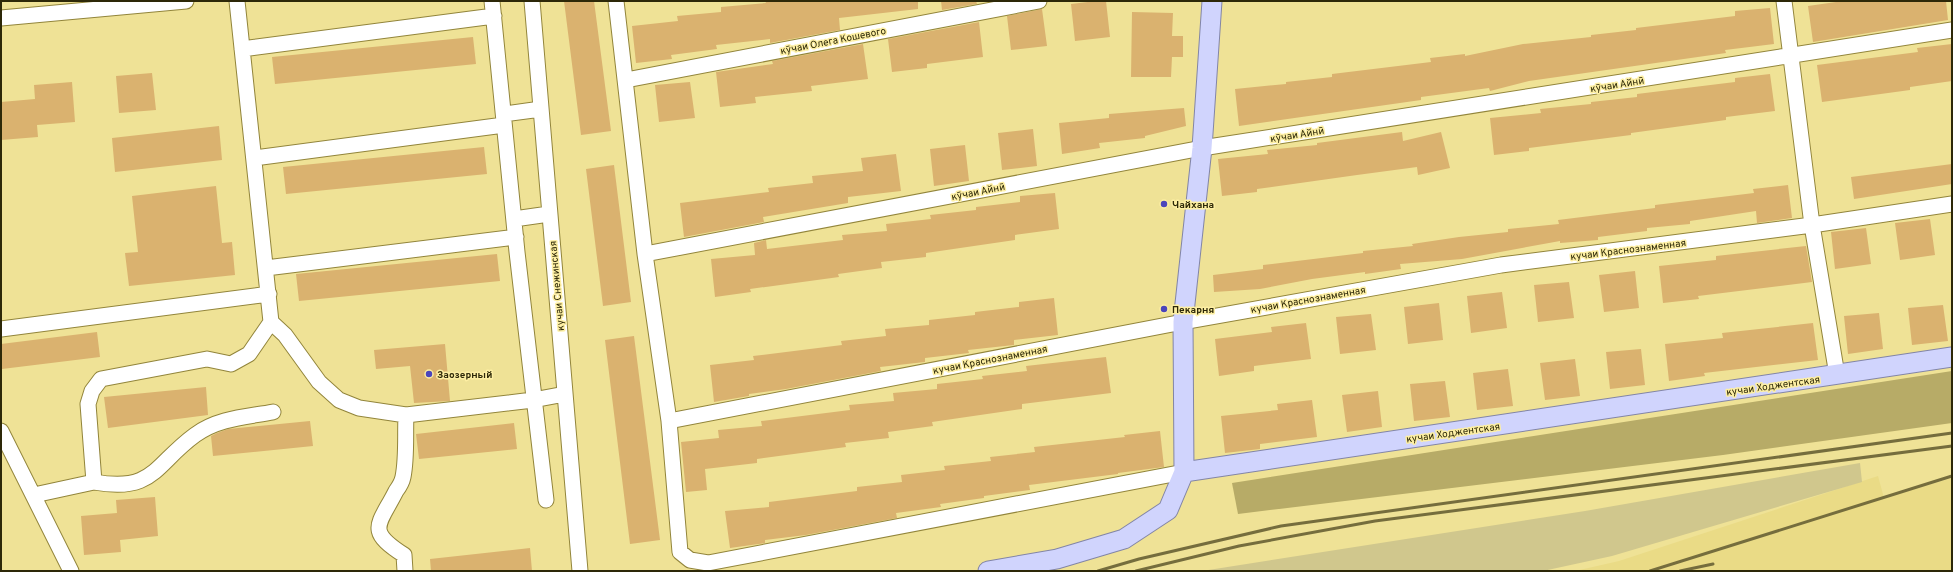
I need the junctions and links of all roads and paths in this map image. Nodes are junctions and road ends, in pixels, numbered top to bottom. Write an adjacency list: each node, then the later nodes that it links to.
1 (186, 1): 9 (street)
2 (237, 1): 11 (street)
3 (532, 1): 14 (street, кучаи Снежинская)
4 (616, 1): 13 (street)
5 (1040, 1): 13 (street, кӯчаи Олега Кошевого)
6 (1212, 1): 16 (main road)
7 (1784, 1): 12 (street)
8 (493, 8): 11 (street); 15 (street)
9 (1, 18)
10 (1952, 30): 12 (street, кӯчаи Айнӣ)
11 (242, 49): 17 (street)
12 (1791, 56): 16 (street, кӯчаи Айнӣ); 21 (street)
13 (626, 80): 23 (street)
14 (541, 109): 15 (street); 19 (street, кучаи Снежинская)
15 (504, 119): 17 (street); 20 (street)
16 (1202, 148): 23 (street, кӯчаи Айнӣ); 27 (main road)
17 (254, 158): 24 (street)
18 (1952, 204): 21 (street, кучаи Краснознаменная)
19 (550, 214): 20 (street); 31 (street, кучаи Снежинская)
20 (514, 219): 22 (street)
21 (1812, 226): 27 (street, кучаи Краснознаменная); 30 (street)
22 (516, 237): 24 (street); 32 (street)
23 (645, 254): 35 (street)
24 (266, 268): 25 (street)
25 (269, 294): 26 (street); 28 (street)
26 (271, 322): 34 (street); 38 (street)
27 (1184, 322): 35 (street, кучаи Краснознаменная); 37 (main road)
28 (1, 329)
29 (1952, 357): 30 (main road, кучаи Ходжентская)
30 (1837, 375): 37 (main road, кучаи Ходжентская)
31 (565, 394): 32 (street); 43 (street, кучаи Снежинская)
32 (534, 400): 34 (street); 40 (street)
33 (273, 412): 38 (street)
34 (406, 415): 42 (street)
35 (669, 421): 37 (street)
36 (1, 431): 39 (street)
37 (1184, 472): 44 (main road)
38 (94, 482): 39 (street)
39 (34, 494): 41 (street)
40 (546, 500)
41 (71, 571)
42 (405, 571)
43 (580, 571)
44 (988, 571)

